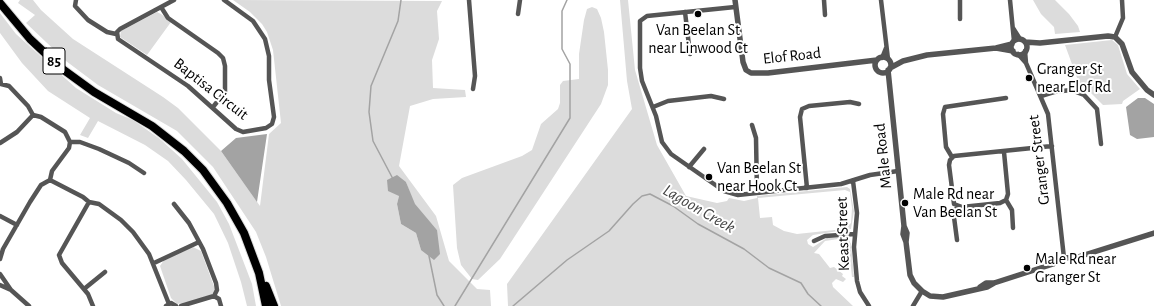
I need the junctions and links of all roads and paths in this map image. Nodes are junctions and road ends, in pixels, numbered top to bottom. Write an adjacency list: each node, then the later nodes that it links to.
1 (76, 0): 20 (street)
2 (174, 0): 13 (street)
3 (224, 0): 47 (street, Baptisa Circuit)
4 (469, 0): 39 (street)
5 (520, 0): 16 (street)
6 (735, 0): 14 (street, Elof Road)
7 (824, 0): 17 (street)
8 (881, 0): 29 (street)
9 (960, 0): 18 (street)
10 (1010, 0): 19 (street)
11 (1122, 0): 21 (street)
12 (0, 3): 45 (highway, 85)
13 (161, 7): 20 (street); 47 (street)
14 (735, 7): 15 (street); 31 (street, Elof Road)
15 (685, 12): 28 (street); 46 (street)
16 (518, 14)
17 (825, 15)
18 (960, 19)
19 (1013, 28): 22 (street); 23 (street)
20 (116, 34): 47 (street, Baptisa Circuit)
21 (1115, 37): 24 (street); 40 (street)
22 (1023, 41): 23 (street, Elof Road); 24 (street); 26 (street)
23 (1013, 43): 25 (street, Elof Road); 27 (street)
24 (1040, 43): 26 (street)
25 (996, 48): 27 (street, Elof Road); 30 (street, Elof Road)
26 (1026, 50): 27 (street); 32 (street, Granger Street)
27 (1015, 53): 32 (street, Granger Street)
28 (690, 54)
29 (884, 60): 30 (street, Elof Road); 31 (street, Elof Road); 33 (street); 34 (street, Male Road)
30 (903, 61): 34 (street, Elof Road)
31 (865, 63): 33 (street, Elof Road)
32 (1026, 63): 41 (street, Granger Street)
33 (876, 67): 35 (street, Male Road)
34 (889, 69): 35 (street, Elof Road); 37 (street, Male Road)
35 (881, 72): 37 (street, Male Road)
36 (0, 78): 38 (street)
37 (888, 83): 58 (street, Male Road)
38 (1, 84): 48 (street)
39 (473, 89)
40 (1154, 95)
41 (1041, 96): 52 (street); 53 (street, Granger Street)
42 (1006, 98): 56 (street)
43 (724, 99): 46 (street)
44 (860, 104): 62 (street)
45 (118, 106): 83 (highway, 85); 94 (highway, 85)
46 (653, 107): 57 (street)
47 (213, 108)
48 (33, 114): 50 (street); 51 (street)
49 (752, 125): 63 (street)
50 (70, 142): 59 (street); 60 (street)
51 (0, 143)
52 (1101, 144)
53 (1052, 146): 55 (street); 77 (street, Granger Street)
54 (704, 149): 57 (street)
55 (1004, 152): 56 (street); 64 (street)
56 (952, 158): 67 (street)
57 (689, 167): 63 (street)
58 (898, 171): 61 (street); 86 (street, Male Road)
59 (144, 173)
60 (50, 180): 65 (street); 69 (street)
61 (853, 181): 62 (street); 72 (street, Keast Street)
62 (808, 188): 63 (street)
63 (757, 194)
64 (1006, 200): 67 (street); 70 (street)
65 (89, 202): 79 (street); 84 (street)
66 (174, 204): 75 (street)
67 (957, 206): 73 (street)
68 (0, 216): 69 (street)
69 (17, 225): 76 (street)
70 (1013, 228)
71 (1154, 233): 77 (street)
72 (855, 234): 74 (street); 97 (street, Keast Street)
73 (957, 240)
74 (814, 241)
75 (199, 242): 79 (street); 87 (street)
76 (1, 250): 78 (street)
77 (1064, 258): 86 (street)
78 (0, 259)
79 (154, 263): 89 (street)
80 (0, 272): 85 (street)
81 (105, 272): 84 (street)
82 (0, 285): 85 (street)
83 (266, 286): 95 (highway, 85); 96 (highway)
84 (84, 289): 90 (street)
85 (10, 290): 88 (street)
86 (922, 292): 98 (street)
87 (214, 296): 92 (street); 93 (street)
88 (27, 305)
89 (168, 305): 91 (street)
90 (93, 306)
91 (176, 306)
92 (181, 306)
93 (222, 306)
94 (266, 306)
95 (270, 306)
96 (274, 306)
97 (869, 306)
98 (913, 306)

